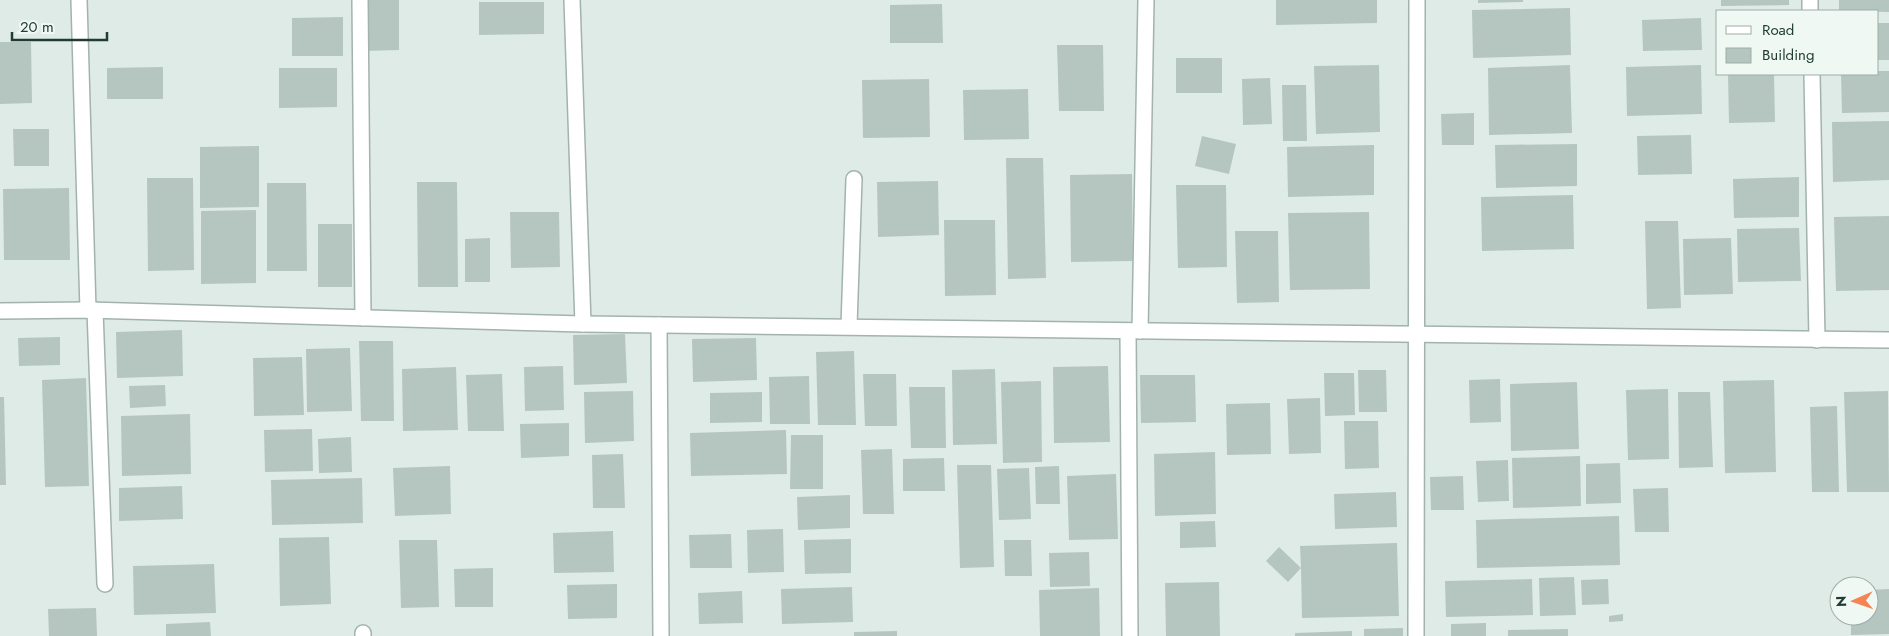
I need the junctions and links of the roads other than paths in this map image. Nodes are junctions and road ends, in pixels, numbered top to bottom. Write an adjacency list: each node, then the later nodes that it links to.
1 (80, 0): 8 (street)
2 (360, 0): 10 (street)
3 (572, 0): 11 (street)
4 (1146, 0): 14 (street)
5 (1416, 0): 15 (street)
6 (1812, 75): 16 (street)
7 (854, 179): 13 (street)
8 (92, 310): 9 (street); 10 (street); 18 (street)
9 (0, 311)
10 (363, 318): 11 (street)
11 (583, 324): 12 (street)
12 (659, 325): 13 (street); 19 (street)
13 (849, 326): 14 (street)
14 (1134, 331): 15 (street); 20 (street)
15 (1416, 335): 16 (street); 21 (street)
16 (1817, 340): 17 (street)
17 (1889, 340)
18 (105, 584)
19 (661, 636)
20 (1130, 636)
21 (1416, 636)

